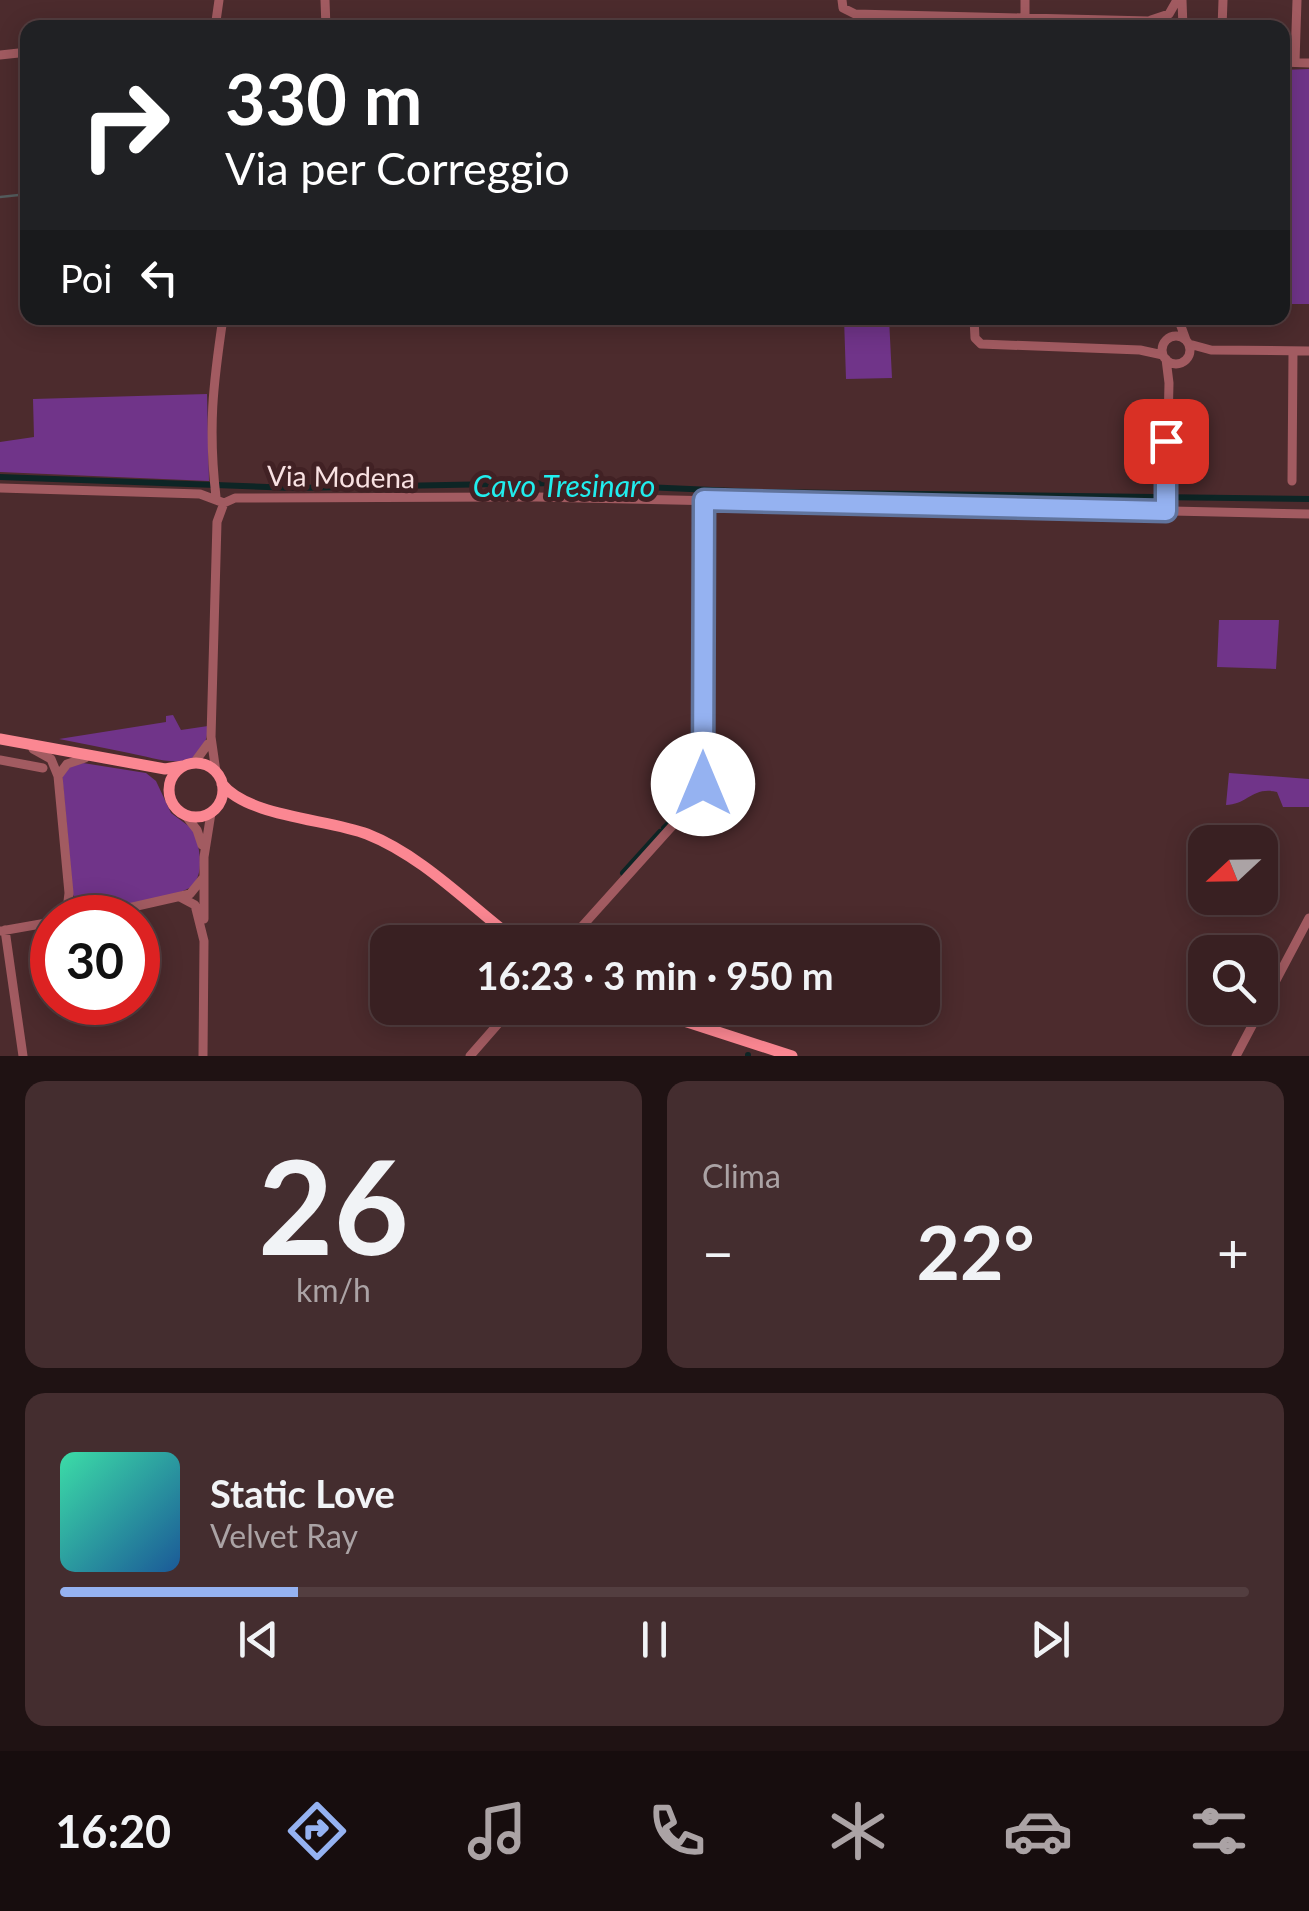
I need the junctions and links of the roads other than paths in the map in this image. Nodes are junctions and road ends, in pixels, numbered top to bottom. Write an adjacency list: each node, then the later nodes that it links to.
1 (842, 0): 5 (street)
2 (1026, 0): 5 (street)
3 (1180, 0): 7 (street)
4 (1297, 0): 9 (street)
5 (1026, 18): 6 (street)
6 (1108, 20)
7 (1152, 20)
8 (1290, 62): 9 (street)
9 (1295, 62): 10 (street)
10 (1309, 63)
11 (222, 325): 26 (street)
12 (974, 325): 17 (street)
13 (1174, 325): 15 (street)
14 (1180, 325): 16 (street)
15 (1166, 340): 16 (street); 17 (street); 21 (street)
16 (1187, 342): 18 (street); 22 (street)
17 (1140, 350): 21 (street)
18 (1210, 350): 19 (street); 22 (street)
19 (1294, 351): 20 (street); 24 (street)
20 (1309, 351)
21 (1164, 357): 22 (street); 23 (street)
22 (1184, 361): 23 (street)
23 (1168, 394): 28 (street)
24 (1292, 480)
25 (0, 488): 26 (street, Via Modena)
26 (218, 493): 27 (street, Via Modena); 30 (street)
27 (704, 500): 28 (street, Via Modena); 51 (street)
28 (1166, 507): 29 (street, Via Modena)
29 (1309, 514)
30 (211, 737): 35 (street); 38 (street)
31 (6, 740): 32 (main road); 37 (street)
32 (102, 756): 33 (main road); 37 (street)
33 (116, 758): 35 (main road); 39 (main road)
34 (0, 760): 36 (street)
35 (189, 764): 38 (main road); 39 (main road)
36 (43, 768)
37 (58, 776): 45 (street)
38 (219, 778): 40 (main road); 41 (main road)
39 (169, 795): 42 (main road)
40 (272, 810): 41 (main road); 50 (main road)
41 (213, 811): 42 (main road); 43 (street)
42 (186, 816): 43 (street)
43 (204, 857): 44 (street)
44 (204, 878): 46 (street); 53 (street)
45 (69, 895)
46 (180, 897): 47 (street); 53 (street)
47 (160, 901)
48 (1309, 918): 60 (street)
49 (30, 925): 52 (street)
50 (496, 925)
51 (583, 925)
52 (2, 931): 56 (street)
53 (204, 942): 57 (street)
54 (497, 1025): 58 (street)
55 (696, 1025): 59 (main road)
56 (22, 1056)
57 (203, 1056)
58 (470, 1056)
59 (792, 1056)
60 (1236, 1056)

